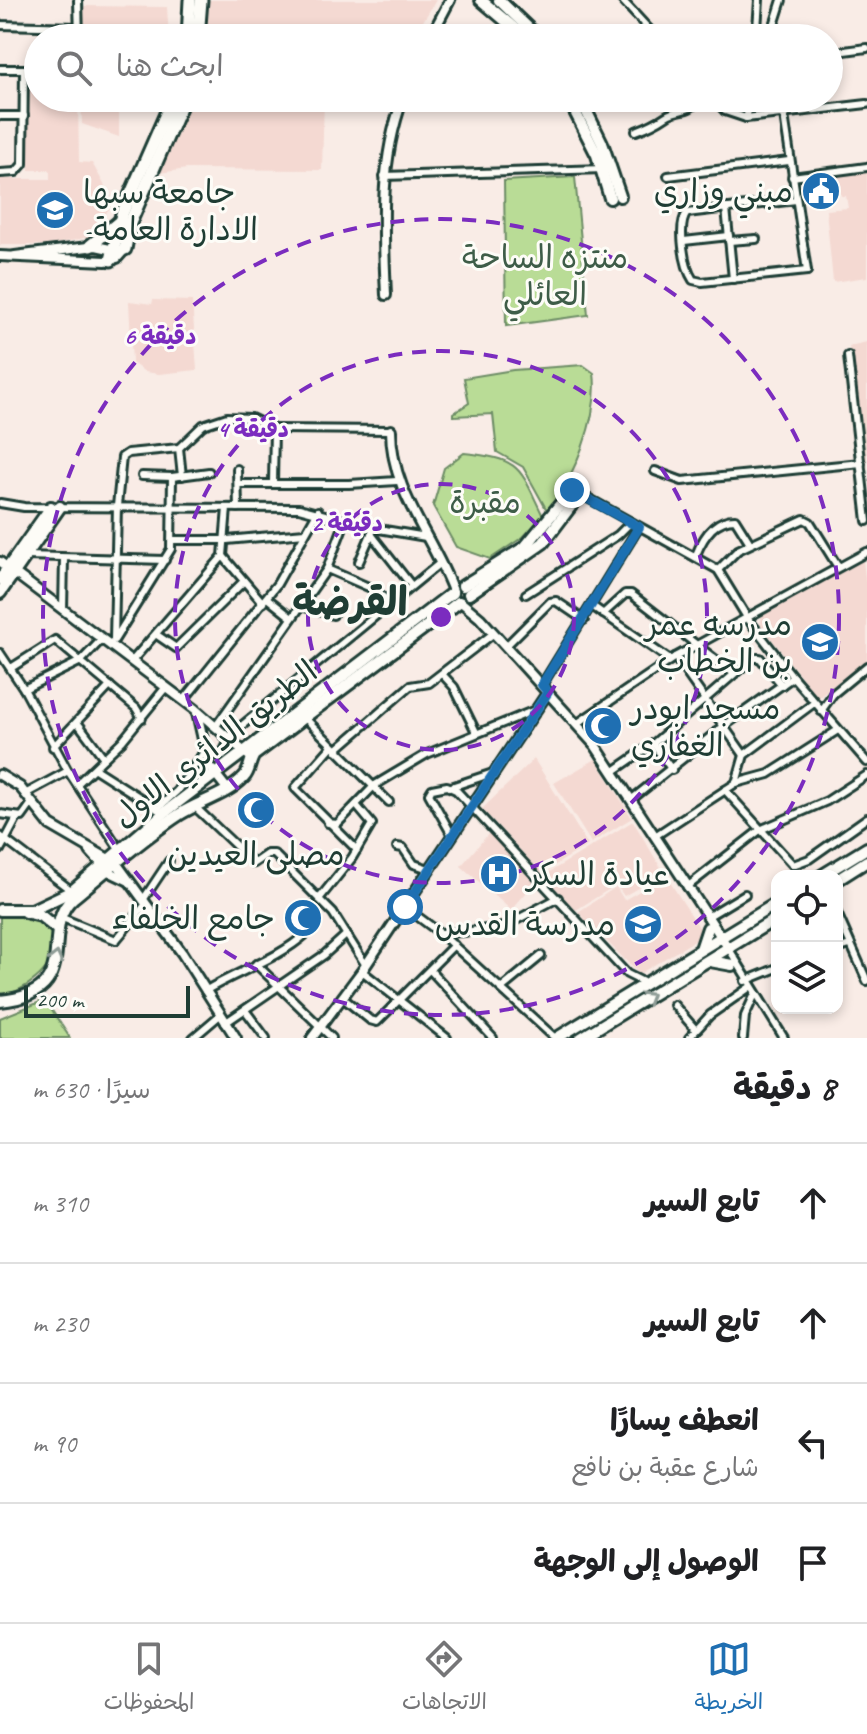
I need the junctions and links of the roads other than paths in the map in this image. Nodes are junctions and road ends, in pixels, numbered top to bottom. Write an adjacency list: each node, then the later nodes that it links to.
1 (78, 0): 10 (street)
2 (190, 0): 11 (highway)
3 (201, 0): 12 (highway)
4 (450, 0): 13 (street)
5 (481, 0): 14 (main road)
6 (499, 0): 15 (main road)
7 (622, 0): 16 (street)
8 (759, 0): 17 (street)
9 (782, 0): 18 (street)
10 (79, 24)
11 (189, 24)
12 (199, 24)
13 (437, 24)
14 (509, 24)
15 (524, 24)
16 (644, 24)
17 (757, 24)
18 (774, 24)
19 (0, 25): 20 (street)
20 (24, 26)
21 (867, 48): 22 (street)
22 (843, 51)
23 (0, 69): 24 (street)
24 (24, 69): 38 (street)
25 (867, 104): 26 (street)
26 (843, 107)
27 (167, 112): 51 (highway)
28 (178, 112): 56 (highway)
29 (400, 112): 45 (street)
30 (576, 112): 43 (main road)
31 (585, 112): 43 (main road)
32 (681, 112): 40 (street)
33 (728, 112): 39 (street)
34 (748, 112): 39 (street)
35 (806, 112): 36 (street)
36 (784, 115): 39 (street); 41 (street)
37 (0, 116): 38 (street)
38 (24, 116): 44 (street)
39 (746, 118)
40 (636, 131)
41 (789, 161): 46 (street); 47 (street)
42 (867, 167): 47 (street)
43 (607, 168): 45 (street); 48 (main road)
44 (0, 173)
45 (384, 176): 60 (street)
46 (668, 176)
47 (792, 177): 49 (street)
48 (615, 197)
49 (796, 200): 50 (street); 59 (street)
50 (726, 208): 52 (street); 54 (street)
51 (120, 222): 55 (highway); 56 (highway)
52 (729, 238): 53 (street); 54 (street); 59 (street)
53 (756, 239)
54 (684, 241): 59 (street)
55 (90, 246): 56 (street); 58 (street)
56 (118, 253): 58 (street)
57 (0, 256): 58 (street)
58 (14, 256)
59 (733, 279)
60 (386, 295)
61 (848, 356): 65 (street)
62 (274, 429): 63 (street); 64 (street); 73 (street)
63 (391, 430): 72 (street)
64 (179, 448): 70 (street); 77 (street)
65 (861, 463): 67 (street); 84 (street)
66 (237, 469): 74 (street)
67 (655, 471)
68 (209, 472): 70 (street)
69 (142, 476): 71 (street)
70 (182, 476): 71 (street)
71 (172, 477): 79 (street)
72 (397, 481): 73 (street); 89 (street)
73 (273, 483): 74 (street)
74 (238, 484): 81 (street)
75 (576, 492): 85 (street); 110 (main road, الطريق الدائري الاول)
76 (0, 503): 78 (street)
77 (117, 506): 78 (street); 79 (street); 97 (street)
78 (56, 507): 95 (main road); 103 (main road)
79 (173, 508): 80 (street); 90 (street)
80 (227, 508): 81 (street); 91 (street)
81 (238, 508): 82 (street)
82 (318, 511): 83 (street); 88 (street)
83 (346, 519): 87 (street); 104 (street)
84 (867, 521)
85 (631, 522): 86 (street); 111 (street)
86 (639, 527): 94 (street); 115 (street)
87 (372, 531): 89 (street); 100 (street); 108 (street)
88 (306, 533): 91 (street); 112 (street)
89 (426, 537): 101 (street)
90 (173, 540): 91 (street); 99 (street)
91 (227, 540): 96 (street)
92 (750, 543): 94 (street); 102 (street); 105 (street)
93 (867, 552): 102 (street)
94 (696, 555): 105 (street)
95 (26, 556): 98 (street); 103 (main road)
96 (223, 556): 107 (street); 123 (street)
97 (118, 557): 98 (street); 99 (street); 125 (street)
98 (64, 558): 116 (street)
99 (165, 560): 125 (street)
100 (359, 562)
101 (441, 565): 108 (street); 110 (street)
102 (838, 567): 120 (street)
103 (7, 568): 106 (main road); 109 (main road); 116 (street)
104 (327, 569): 113 (street); 114 (street)
105 (718, 570): 120 (street)
106 (0, 579)
107 (244, 581): 112 (street); 123 (street)
108 (411, 585): 113 (street)
109 (0, 593)
110 (461, 594): 122 (street); 149 (main road, الطريق الدائري الاول); 161 (main road, الطريق الدائري الاول)
111 (526, 594)
112 (265, 600): 119 (street); 143 (street)
113 (391, 603): 156 (street)
114 (301, 606): 118 (street); 119 (street)
115 (592, 606): 117 (street); 121 (street)
116 (63, 610): 124 (street)
117 (603, 614): 126 (street); 129 (street)
118 (333, 615)
119 (292, 618): 152 (street)
120 (748, 619): 126 (street); 136 (street)
121 (584, 620): 127 (street); 140 (street)
122 (494, 633): 127 (street); 135 (street)
123 (157, 635): 131 (street)
124 (102, 639): 125 (street); 130 (street)
125 (113, 643): 131 (street)
126 (698, 645): 129 (street); 134 (street)
127 (506, 646): 140 (street)
128 (0, 653): 133 (street)
129 (673, 658): 142 (street); 151 (street)
130 (81, 661): 133 (street); 138 (street); 141 (street)
131 (132, 661): 139 (street)
132 (867, 666): 147 (street)
133 (11, 668): 141 (street)
134 (733, 673): 137 (street); 142 (street)
135 (442, 674): 155 (street); 159 (street)
136 (793, 677): 137 (street); 144 (street)
137 (782, 685): 153 (street)
138 (110, 686): 148 (street); 150 (street)
139 (166, 687): 143 (street); 148 (street)
140 (545, 688): 146 (street); 151 (street)
141 (24, 689): 158 (street)
142 (704, 697): 153 (street); 157 (street)
143 (184, 700): 145 (street)
144 (814, 703): 147 (street); 162 (street)
145 (195, 709): 152 (street); 160 (street)
146 (535, 710): 155 (street); 169 (street)
147 (821, 711): 154 (street)
148 (142, 718): 163 (street)
149 (305, 718): 159 (street); 161 (main road, الطريق الدائري الاول)
150 (77, 722): 158 (street); 163 (street)
151 (578, 723): 168 (street)
152 (216, 726): 156 (street)
153 (724, 726): 162 (street); 166 (street)
154 (838, 730): 164 (street); 173 (street)
155 (476, 732): 175 (street)
156 (229, 738): 160 (street); 161 (street)
157 (653, 744): 166 (street); 168 (street)
158 (53, 747): 167 (street)
159 (334, 748): 175 (street); 190 (street)
160 (206, 751): 171 (street); 186 (street)
161 (248, 755): 171 (main road, الطريق الدائري الاول); 177 (main road, الطريق الدائري الاول)
162 (744, 755): 173 (street)
163 (104, 758): 165 (street)
164 (867, 762)
165 (95, 769): 174 (street); 186 (street)
166 (672, 770): 180 (street)
167 (68, 771): 174 (street); 179 (street)
168 (614, 771): 180 (street)
169 (493, 773): 176 (street); 185 (street)
170 (0, 775): 179 (street)
171 (214, 775): 177 (street); 186 (main road, الطريق الدائري الاول)
172 (867, 775): 191 (street)
173 (736, 783): 178 (street)
174 (77, 784): 199 (street)
175 (375, 785): 181 (street); 183 (street)
176 (451, 787): 185 (street); 192 (street)
177 (228, 790): 184 (main road, الطريق الدائري الاول)
178 (725, 790): 191 (street); 193 (street)
179 (25, 794): 182 (street)
180 (632, 799): 193 (street)
181 (389, 802)
182 (32, 803): 188 (street); 199 (street)
183 (356, 805): 190 (street); 198 (street)
184 (194, 806): 199 (main road, الطريق الدائري الاول); 209 (street)
185 (471, 807): 192 (street); 208 (street)
186 (161, 811): 199 (main road, الطريق الدائري الاول)
187 (0, 814): 188 (street)
188 (17, 818): 194 (street)
189 (867, 818): 191 (street)
190 (328, 823): 198 (street)
191 (760, 830): 205 (street)
192 (452, 835): 202 (street)
193 (655, 836): 205 (street)
194 (3, 838): 197 (street); 206 (street)
195 (397, 847): 202 (street)
196 (867, 848): 203 (main road)
197 (0, 850)
198 (357, 850): 209 (street)
199 (111, 861): 206 (main road, الطريق الدائري الاول); 210 (street); 215 (main road, الطريق الدائري الاول)
200 (169, 861): 210 (street)
201 (867, 861): 204 (main road)
202 (429, 869): 211 (street)
203 (831, 870)
204 (843, 876)
205 (687, 887): 216 (street)
206 (72, 891): 214 (main road, الطريق الدائري الاول)
207 (745, 894): 216 (street)
208 (558, 898): 221 (street); 236 (street)
209 (319, 899): 222 (street)
210 (144, 902): 215 (street); 242 (street)
211 (405, 907): 221 (street); 233 (street)
212 (771, 907): 223 (main road)
213 (0, 910): 214 (main road, الطريق الدائري الاول)
214 (22, 911): 219 (main road)
215 (59, 917): 219 (main road)
216 (706, 919): 223 (street); 227 (main road)
217 (771, 922): 228 (main road)
218 (843, 928): 225 (street)
219 (57, 929): 246 (main road, one-way to 219)
220 (307, 933): 231 (street)
221 (440, 933): 224 (street)
222 (346, 935): 233 (street); 240 (street)
223 (719, 938): 227 (main road); 228 (street)
224 (454, 945): 234 (street); 241 (street)
225 (850, 945): 226 (street); 237 (street)
226 (843, 947)
227 (701, 949): 239 (main road)
228 (726, 951): 230 (main road); 232 (street); 238 (street)
229 (541, 956): 241 (street)
230 (708, 961): 232 (main road); 253 (main road, one-way to 230)
231 (256, 964): 240 (street); 242 (street)
232 (732, 965): 238 (street)
233 (363, 968): 245 (street); 247 (street)
234 (431, 971): 247 (street); 260 (street)
235 (771, 971): 238 (street)
236 (627, 974): 239 (street); 243 (street)
237 (866, 979)
238 (746, 981): 244 (street); 252 (street)
239 (645, 983): 243 (main road)
240 (280, 987): 249 (street); 251 (street)
241 (502, 988): 261 (street)
242 (205, 991): 250 (street)
243 (632, 991): 261 (main road)
244 (755, 994): 263 (street); 264 (street)
245 (343, 998): 247 (street); 251 (street)
246 (0, 1001)
247 (398, 1002): 259 (street)
248 (674, 1005): 252 (street)
249 (245, 1010): 250 (street); 256 (street)
250 (223, 1019): 254 (street); 255 (street)
251 (321, 1028): 257 (street); 258 (street)
252 (695, 1029): 262 (street)
253 (585, 1037)
254 (193, 1038)
255 (236, 1038)
256 (266, 1038)
257 (312, 1038)
258 (332, 1038)
259 (447, 1038)
260 (493, 1038)
261 (556, 1038)
262 (689, 1038)
263 (743, 1038)
264 (784, 1038)

